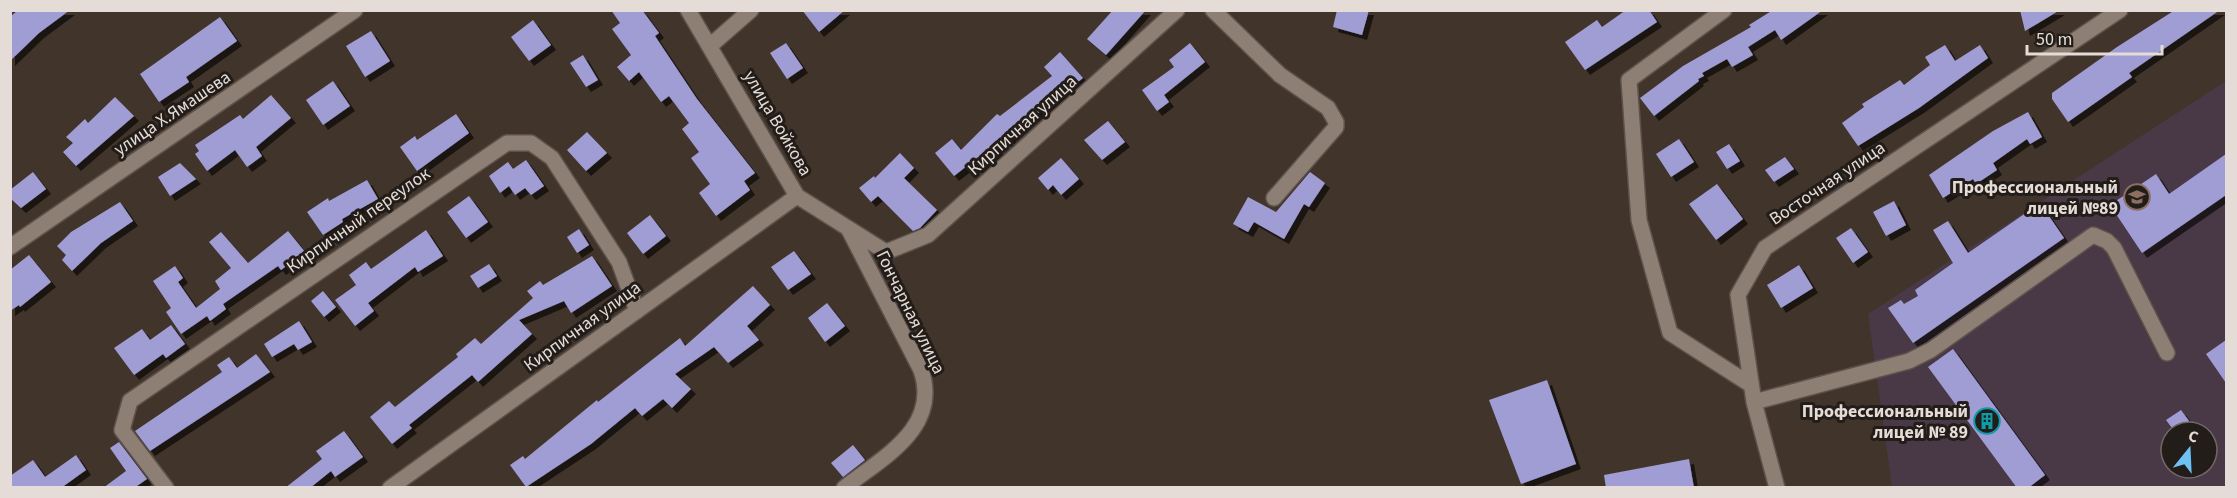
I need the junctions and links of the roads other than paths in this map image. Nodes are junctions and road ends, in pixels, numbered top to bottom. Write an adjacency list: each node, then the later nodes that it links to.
1 (355, 10): 12 (street, улица Х.Ямашева)
2 (688, 10): 8 (street, улица Войкова)
3 (751, 10): 8 (street)
4 (1214, 10): 10 (street)
5 (1724, 10): 16 (street)
6 (2120, 10): 16 (street, Восточная улица)
7 (1176, 11): 13 (street, Кирпичная улица)
8 (711, 45): 9 (street, улица Войкова)
9 (797, 196): 11 (street, улица Войкова); 14 (street, Кирпичная улица)
10 (1275, 198)
11 (848, 228): 13 (street, улица Войкова); 20 (street, Гончарная улица)
12 (10, 247)
13 (886, 252)
14 (637, 311): 18 (street, Кирпичный переулок); 19 (street, Кирпичная улица)
15 (2167, 354): 17 (street)
16 (1751, 385): 17 (street, Восточная улица)
17 (1754, 402): 21 (street, Восточная улица)
18 (166, 488)
19 (390, 488)
20 (844, 488)
21 (1777, 488)

